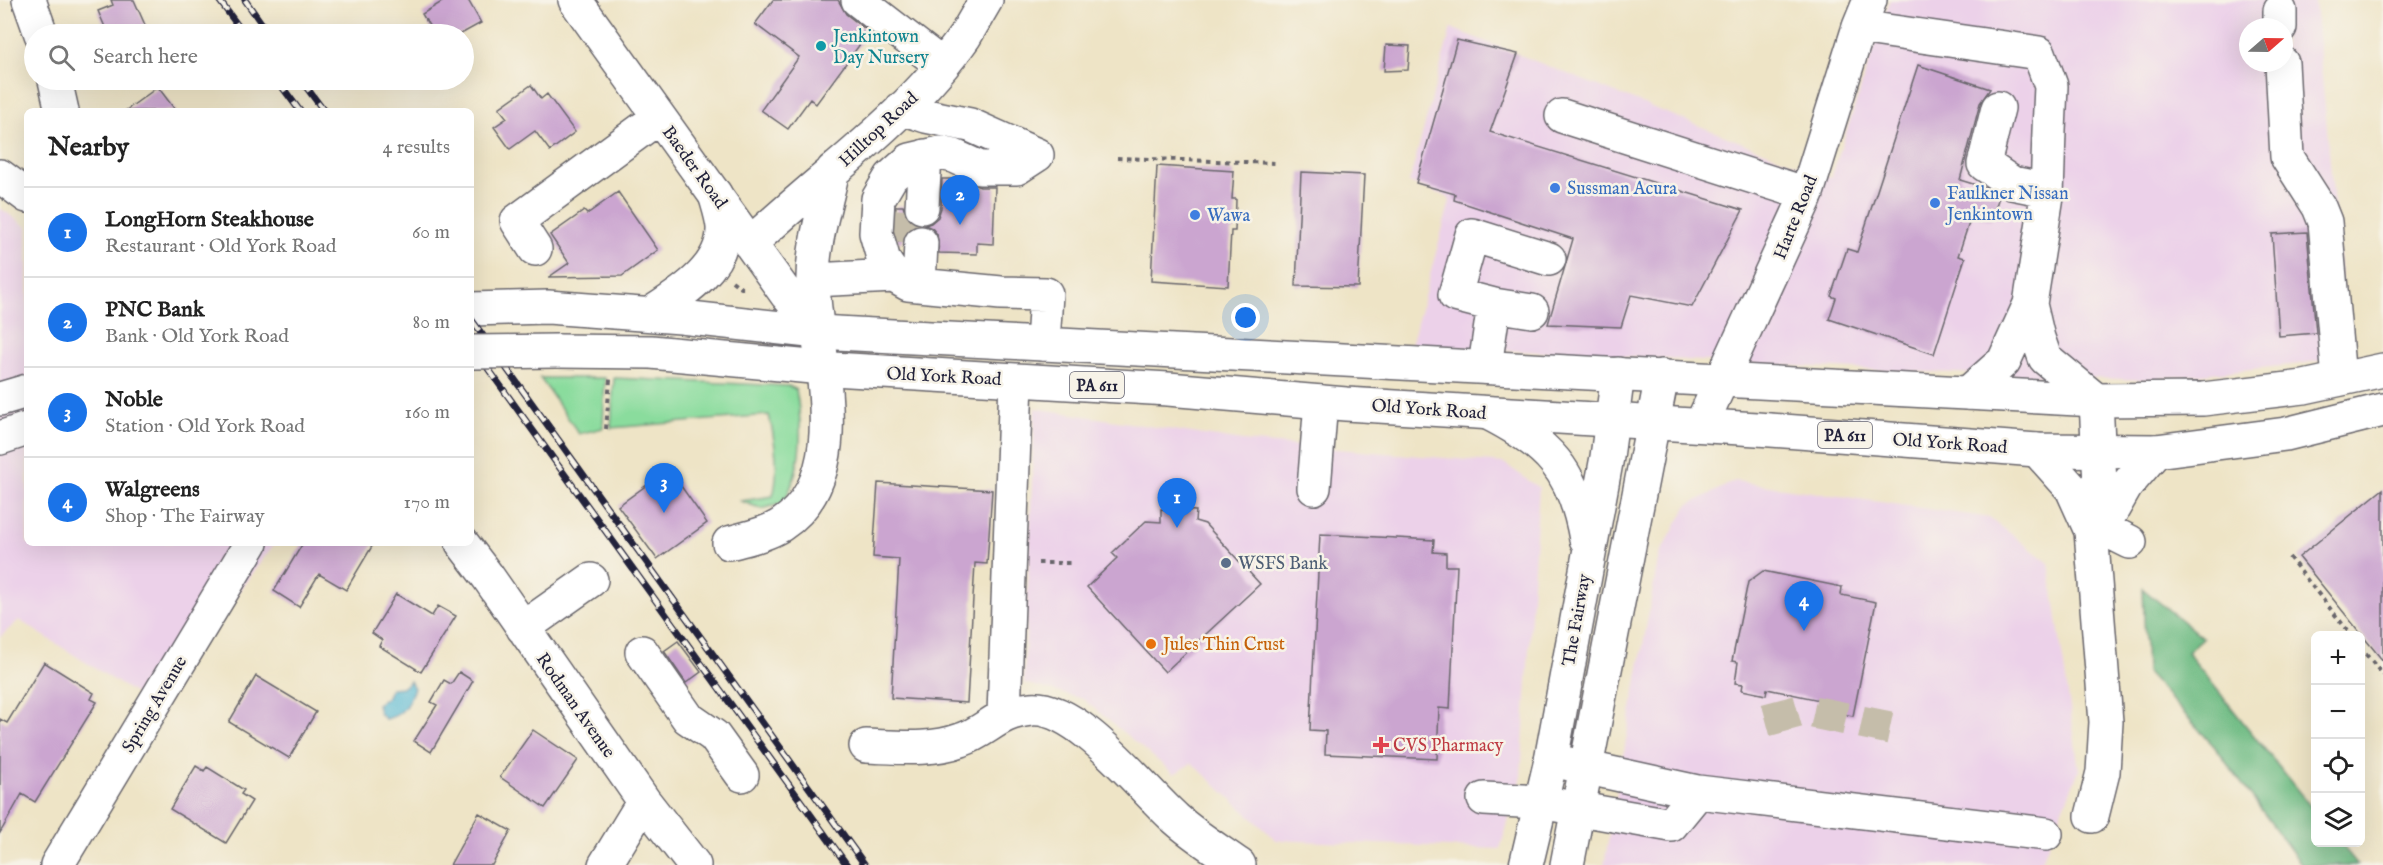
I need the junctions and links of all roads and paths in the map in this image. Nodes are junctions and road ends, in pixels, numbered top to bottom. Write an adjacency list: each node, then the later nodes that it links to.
1 (30, 0): 6 (main road)
2 (575, 0): 12 (main road, Baeder Road)
3 (858, 0): 7 (main road)
4 (986, 0): 7 (main road, Hilltop Road)
5 (1865, 14): 19 (main road); 22 (main road, Harte Road)
6 (38, 24)
7 (942, 65): 9 (main road, Hilltop Road)
8 (2282, 72): 44 (main road)
9 (902, 108): 14 (main road); 16 (main road, Hilltop Road)
10 (1998, 108): 19 (main road)
11 (1562, 116): 22 (main road)
12 (659, 117): 21 (main road, Baeder Road); 25 (main road)
13 (1118, 158): 15 (path)
14 (910, 163): 23 (main road); 27 (main road)
15 (1277, 164)
16 (833, 170): 24 (main road, Hilltop Road); 28 (main road, Hilltop Road)
17 (0, 175): 18 (main road); 20 (main road)
18 (24, 177)
19 (2047, 190): 29 (main road)
20 (24, 194)
21 (715, 194): 24 (main road, Baeder Road); 33 (main road)
22 (1807, 194): 43 (main road, Harte Road)
23 (908, 206)
24 (750, 244): 34 (main road, Baeder Road)
25 (535, 249)
26 (1549, 259): 30 (main road)
27 (904, 263): 28 (main road); 35 (main road)
28 (813, 280): 34 (main road, Hilltop Road)
29 (2030, 304): 47 (main road); 49 (main road)
30 (1494, 306): 32 (main road); 37 (main road)
31 (474, 309): 33 (main road, Old York Road / PA 611)
32 (1532, 311)
33 (650, 314): 34 (main road, Old York Road / PA 611)
34 (818, 332): 35 (main road, Old York Road / PA 611); 38 (main road, Hilltop Road)
35 (1043, 344): 37 (main road, Old York Road / PA 611)
36 (474, 352): 38 (main road, Old York Road / PA 611, bridge)
37 (1485, 366): 41 (main road, Old York Road / PA 611)
38 (823, 369): 45 (main road, Old York Road / PA 611); 64 (main road, Hilltop Road)
39 (2383, 370): 44 (main road, Old York Road / PA 611)
40 (610, 374): 56 (path)
41 (1618, 374): 42 (main road, Old York Road / PA 611); 53 (main road, The Fairway)
42 (1662, 376): 43 (main road, Old York Road / PA 611); 54 (main road, The Fairway)
43 (1720, 379): 47 (main road, Old York Road / PA 611); 55 (main road, Harte Road)
44 (2339, 379): 49 (main road, Old York Road / PA 611)
45 (1016, 381): 50 (main road, Old York Road / PA 611); 77 (main road)
46 (24, 392): 48 (main road)
47 (1968, 393): 49 (main road, Old York Road / PA 611)
48 (0, 399)
49 (2096, 400): 60 (main road)
50 (1320, 402): 52 (main road, Old York Road / PA 611); 62 (main road)
51 (2383, 410): 61 (main road, Old York Road / PA 611)
52 (1488, 413): 53 (main road, Old York Road / PA 611); 70 (main road)
53 (1612, 420): 54 (main road, Old York Road / PA 611); 70 (main road, The Fairway)
54 (1653, 423): 55 (main road, Old York Road / PA 611); 80 (main road, The Fairway)
55 (1701, 425): 59 (main road, Old York Road / PA 611)
56 (606, 429)
57 (24, 430): 58 (main road)
58 (0, 438)
59 (2037, 450): 60 (main road, Old York Road / PA 611); 63 (main road)
60 (2097, 451): 61 (main road, Old York Road / PA 611); 63 (main road)
61 (2156, 451): 63 (main road)
62 (1314, 488)
63 (2108, 534): 87 (main road)
64 (729, 543)
65 (249, 546): 89 (main road, Spring Avenue)
66 (464, 546): 72 (main road, Rodman Avenue)
67 (2289, 557): 73 (path)
68 (1038, 563): 69 (path)
69 (1073, 563)
70 (1585, 572): 79 (main road, The Fairway)
71 (591, 580): 72 (main road)
72 (523, 628): 84 (main road, Rodman Avenue)
73 (2348, 631)
74 (642, 652): 81 (main road)
75 (2365, 652): 76 (path)
76 (2383, 675)
77 (1004, 714): 78 (main road); 92 (main road)
78 (866, 746)
79 (1551, 760): 80 (main road); 85 (main road, The Fairway)
80 (1587, 769): 82 (main road); 86 (main road, The Fairway)
81 (742, 775)
82 (1698, 792): 86 (main road); 88 (main road)
83 (1484, 799): 85 (main road)
84 (644, 801): 90 (main road); 91 (main road, Rodman Avenue)
85 (1540, 802): 86 (main road); 93 (main road, The Fairway)
86 (1579, 808): 94 (main road, The Fairway)
87 (2092, 816)
88 (2046, 834)
89 (57, 865)
90 (605, 865)
91 (694, 865)
92 (1239, 865)
93 (1526, 865)
94 (1567, 865)

